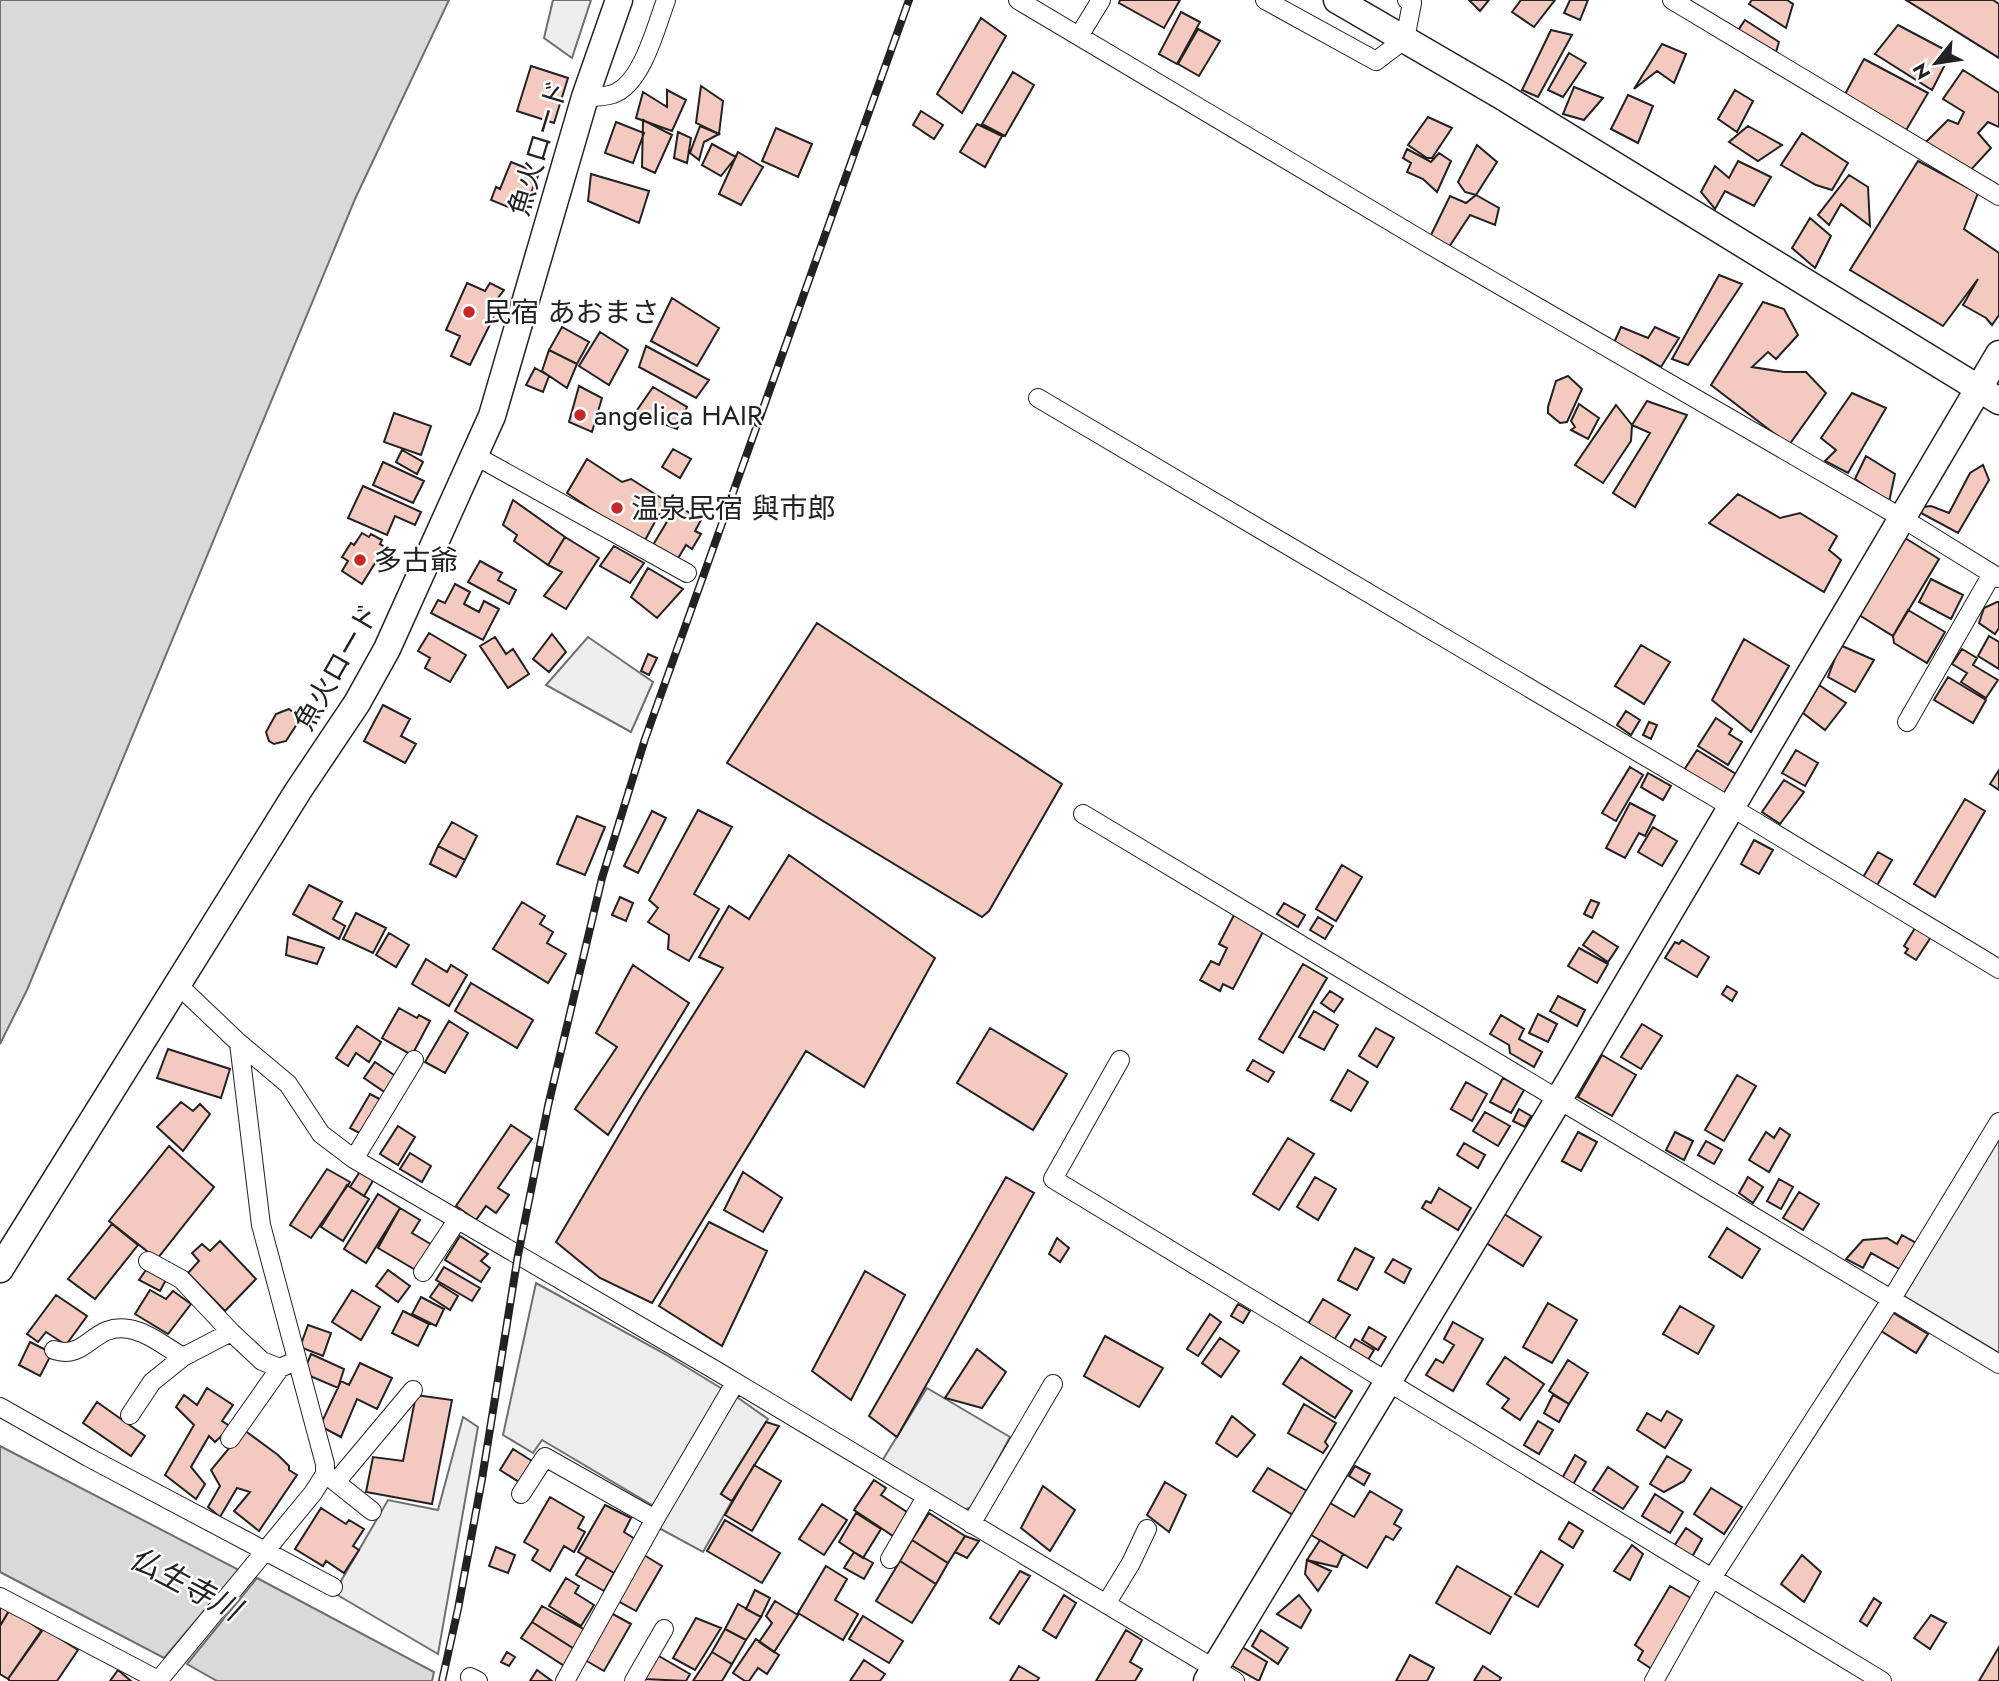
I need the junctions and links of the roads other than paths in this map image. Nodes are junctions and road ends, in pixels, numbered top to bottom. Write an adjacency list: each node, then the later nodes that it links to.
1 (619, 0): 11 (street, 魚火ロード)
2 (666, 0): 11 (street)
3 (1018, 0): 9 (street)
4 (1101, 0): 9 (street)
5 (1265, 0): 10 (street)
6 (1337, 0): 10 (street)
7 (1407, 0): 10 (street)
8 (1672, 0): 12 (street)
9 (1079, 36): 17 (street)
10 (1405, 39): 14 (street)
11 (585, 97): 16 (street, 魚火ロード)
12 (1999, 196)
13 (1999, 354): 14 (street)
14 (1988, 395): 17 (street)
15 (1038, 398): 21 (street)
16 (474, 455): 18 (street); 24 (street, 魚火ロード)
17 (1902, 518): 19 (street); 21 (street)
18 (687, 573)
19 (1996, 576): 20 (street)
20 (1907, 722)
21 (1731, 807): 23 (street); 28 (street)
22 (1083, 814): 28 (street)
23 (1999, 969)
24 (177, 984): 25 (street); 33 (street, 魚火ロード)
25 (239, 1044): 30 (street); 39 (street)
26 (414, 1059): 30 (street)
27 (1120, 1060): 41 (street)
28 (1559, 1099): 35 (street); 41 (street)
29 (1999, 1122): 35 (street)
30 (354, 1159): 31 (street)
31 (458, 1219): 34 (street); 42 (street)
32 (148, 1261): 36 (street)
33 (0, 1269)
34 (423, 1272)
35 (1891, 1300): 40 (street); 57 (street)
36 (231, 1332): 38 (street); 39 (street)
37 (54, 1350): 38 (street)
38 (183, 1357): 46 (street)
39 (288, 1364): 47 (street); 48 (street)
40 (1999, 1364)
41 (1387, 1382): 57 (street); 62 (street)
42 (735, 1383): 50 (street); 52 (street)
43 (1053, 1384): 53 (street)
44 (413, 1390): 48 (street)
45 (0, 1407): 55 (street)
46 (130, 1415)
47 (230, 1439)
48 (331, 1478): 51 (street); 55 (street)
49 (521, 1494): 52 (street)
50 (926, 1497): 53 (street); 56 (street)
51 (372, 1511)
52 (655, 1519): 64 (street)
53 (971, 1524): 60 (street)
54 (1147, 1529): 60 (street)
55 (264, 1555): 58 (street); 63 (street)
56 (890, 1559)
57 (1712, 1578): 66 (street); 67 (street)
58 (333, 1587)
59 (0, 1597): 63 (street)
60 (1106, 1604): 62 (street)
61 (664, 1629): 65 (street)
62 (1218, 1677)
63 (161, 1679)
64 (572, 1679)
65 (634, 1681)
66 (1654, 1681)
67 (1882, 1681)

